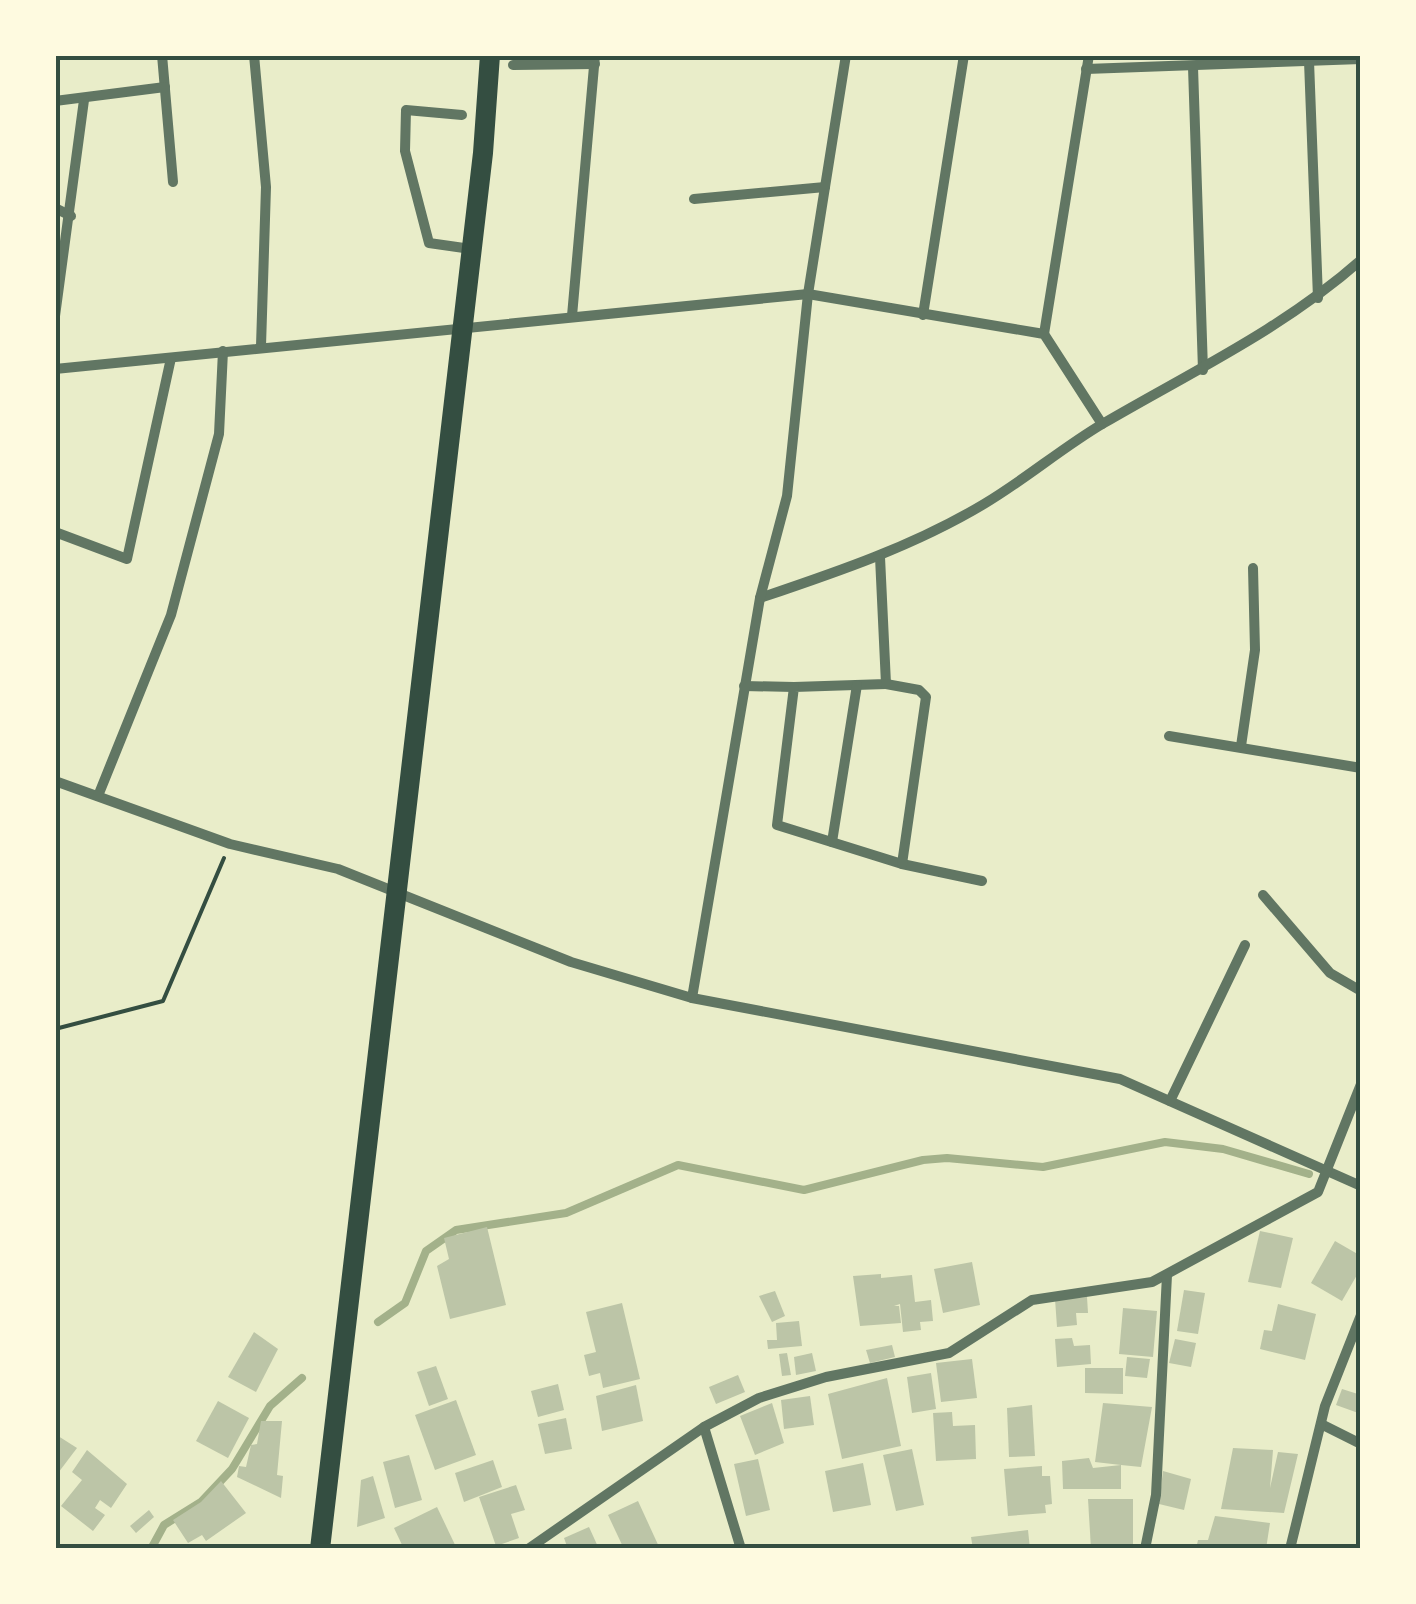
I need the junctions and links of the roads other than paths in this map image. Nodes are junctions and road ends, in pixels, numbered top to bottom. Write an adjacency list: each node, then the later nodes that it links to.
1 (162, 55): 13 (street)
2 (254, 55): 31 (street)
3 (490, 55): 22 (main road)
4 (846, 55): 18 (street)
5 (964, 55): 28 (street)
6 (1089, 55): 12 (street)
7 (595, 59): 10 (street); 27 (street)
8 (1361, 59): 9 (street)
9 (1309, 61): 11 (street); 25 (street)
10 (513, 65)
11 (1193, 67): 12 (street); 35 (street)
12 (1086, 69): 30 (street)
13 (165, 87): 14 (street); 17 (street)
14 (84, 100): 15 (street); 21 (street)
15 (55, 101)
16 (462, 115): 22 (street)
17 (173, 182)
18 (825, 187): 19 (street); 24 (street)
19 (694, 199)
20 (55, 208): 21 (street)
21 (70, 216): 26 (street)
22 (472, 249): 29 (main road)
23 (1361, 260): 25 (street)
24 (808, 294): 27 (street); 28 (street); 40 (street)
25 (1318, 298): 35 (street)
26 (55, 316)
27 (572, 316): 29 (street)
28 (923, 316): 30 (street)
29 (462, 325): 31 (street); 53 (main road)
30 (1044, 334): 36 (street)
31 (261, 346): 32 (street)
32 (223, 351): 33 (street); 49 (street)
33 (171, 358): 34 (street); 37 (street)
34 (55, 369)
35 (1203, 370): 36 (street)
36 (1102, 424): 38 (street)
37 (55, 532)
38 (880, 558): 40 (street); 41 (street)
39 (1254, 568): 46 (street)
40 (760, 598): 43 (street)
41 (886, 684): 42 (street); 51 (street)
42 (857, 685): 44 (street); 50 (street)
43 (744, 686): 44 (street); 57 (street)
44 (794, 687): 50 (street)
45 (1170, 736): 46 (street)
46 (1241, 746): 47 (street)
47 (1361, 768)
48 (55, 782): 49 (street)
49 (98, 796): 53 (street)
50 (832, 842): 51 (street)
51 (902, 864): 52 (street)
52 (982, 881)
53 (395, 890): 57 (street); 67 (main road)
54 (1263, 895): 56 (street)
55 (1244, 945): 59 (street)
56 (1361, 991)
57 (692, 998): 59 (street)
58 (1361, 1084): 60 (street)
59 (1170, 1101): 60 (street)
60 (1330, 1171): 61 (street); 62 (street)
61 (1361, 1186)
62 (1167, 1275): 65 (street); 70 (street)
63 (1361, 1314): 64 (street)
64 (1321, 1424): 66 (street); 71 (street)
65 (704, 1427): 68 (street); 69 (street)
66 (1361, 1444)
67 (320, 1549)
68 (528, 1549)
69 (741, 1549)
70 (1145, 1549)
71 (1290, 1549)

